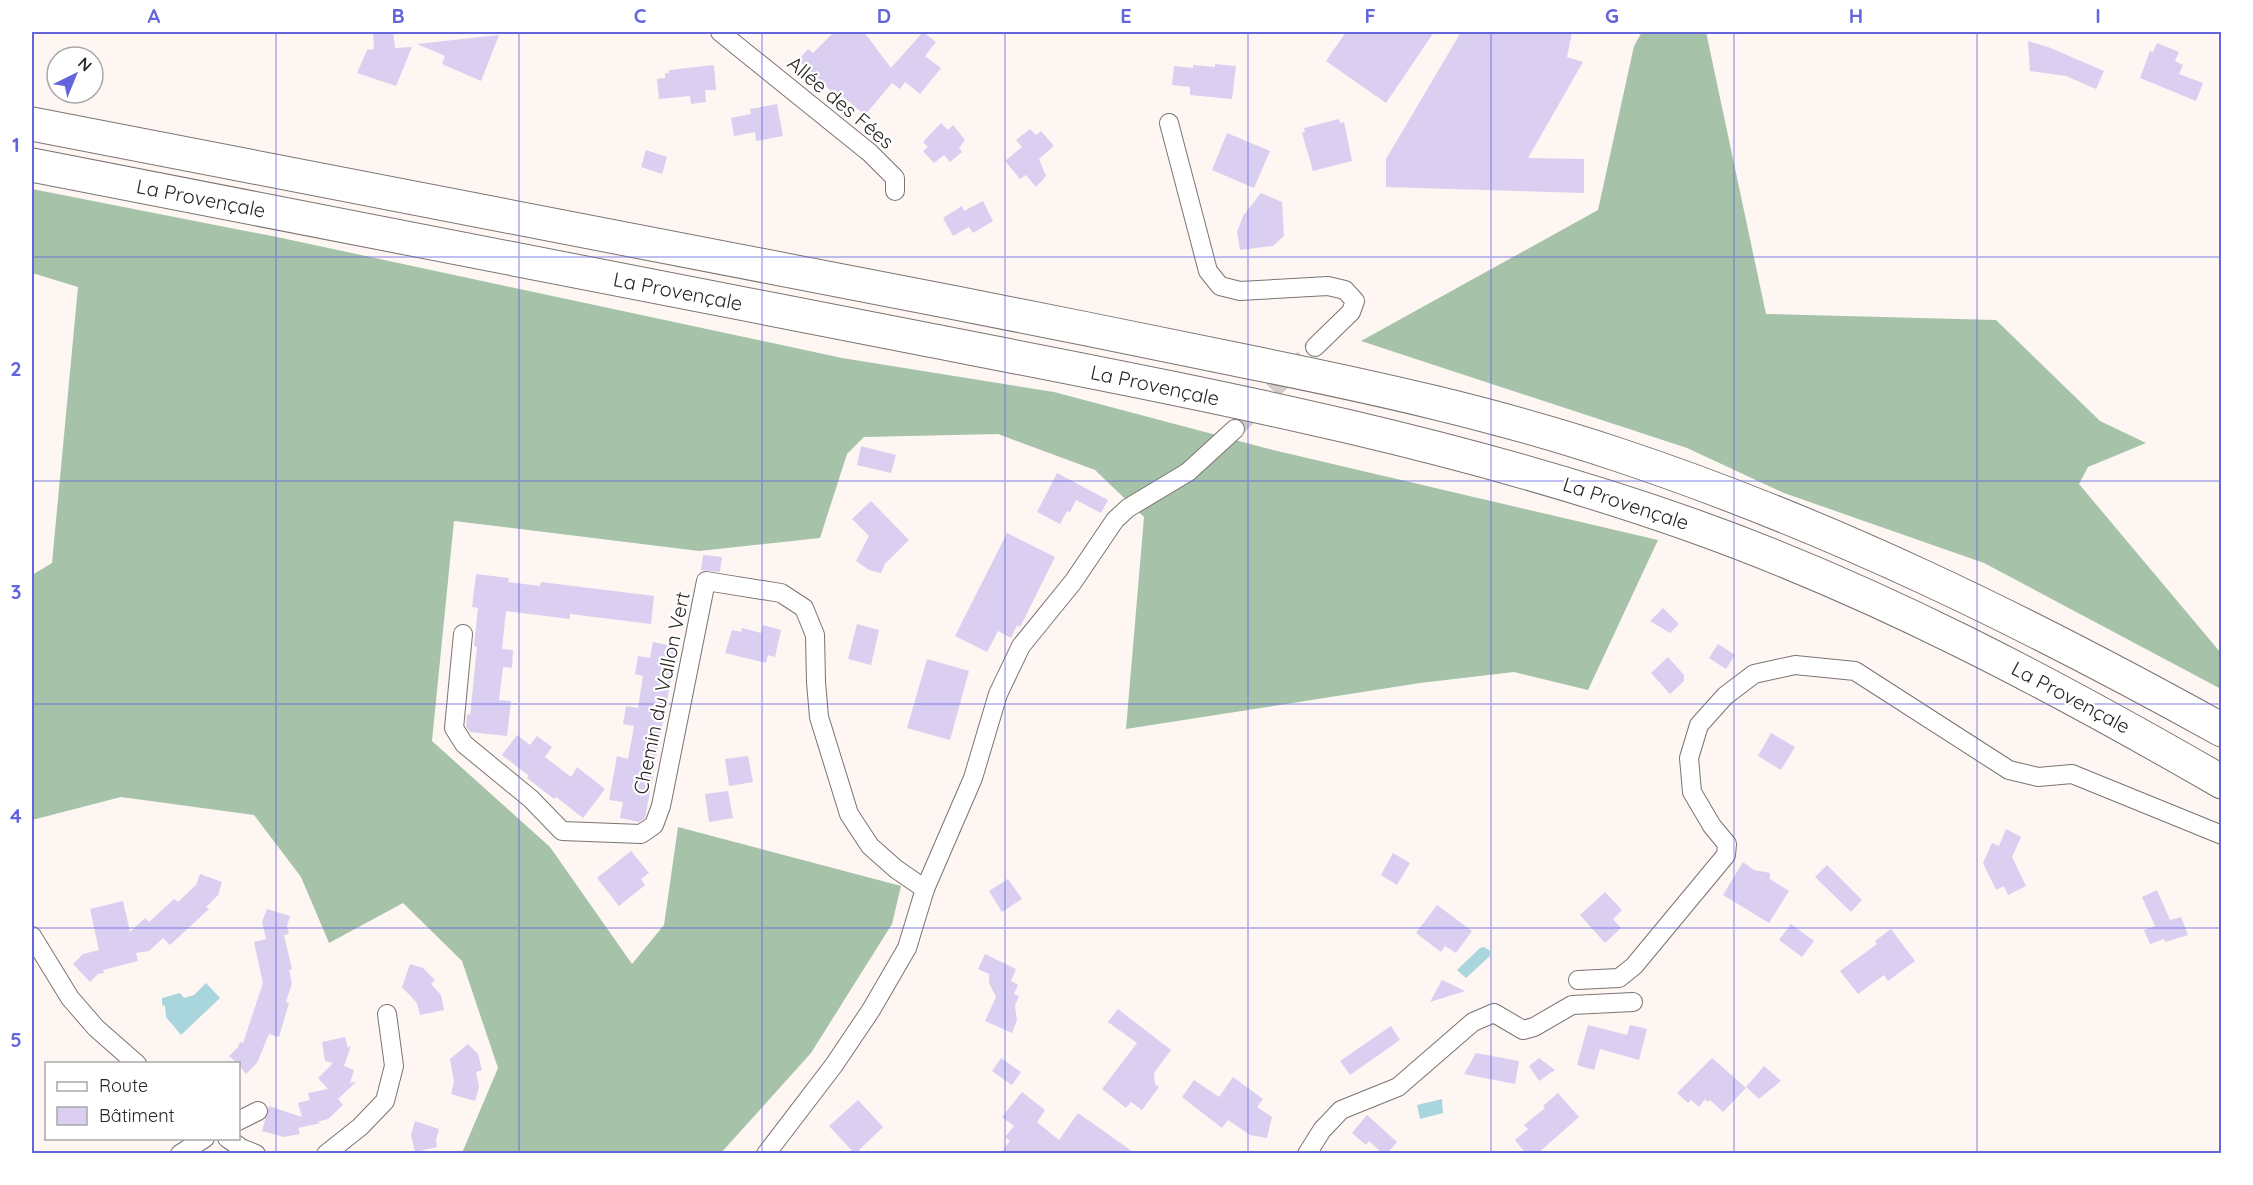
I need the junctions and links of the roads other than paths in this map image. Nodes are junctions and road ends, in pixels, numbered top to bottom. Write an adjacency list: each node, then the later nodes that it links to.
1 (720, 32): 5 (street, Allée des Fées)
2 (1169, 123): 6 (street)
3 (32, 124): 9 (highway, La Provençale)
4 (32, 165): 10 (highway, La Provençale)
5 (895, 191)
6 (1315, 347)
7 (1235, 429): 12 (street)
8 (463, 634): 12 (street, Chemin du Vallon Vert)
9 (2222, 730)
10 (2222, 782)
11 (2222, 835): 14 (street)
12 (925, 889): 25 (street)
13 (32, 936): 17 (street)
14 (1578, 980)
15 (1633, 1002): 26 (street)
16 (387, 1014): 24 (street)
17 (135, 1062)
18 (258, 1111): 19 (street)
19 (240, 1120)
20 (202, 1140): 22 (street)
21 (230, 1140): 23 (street)
22 (180, 1154)
23 (256, 1154)
24 (326, 1154)
25 (766, 1154)
26 (1307, 1154)

